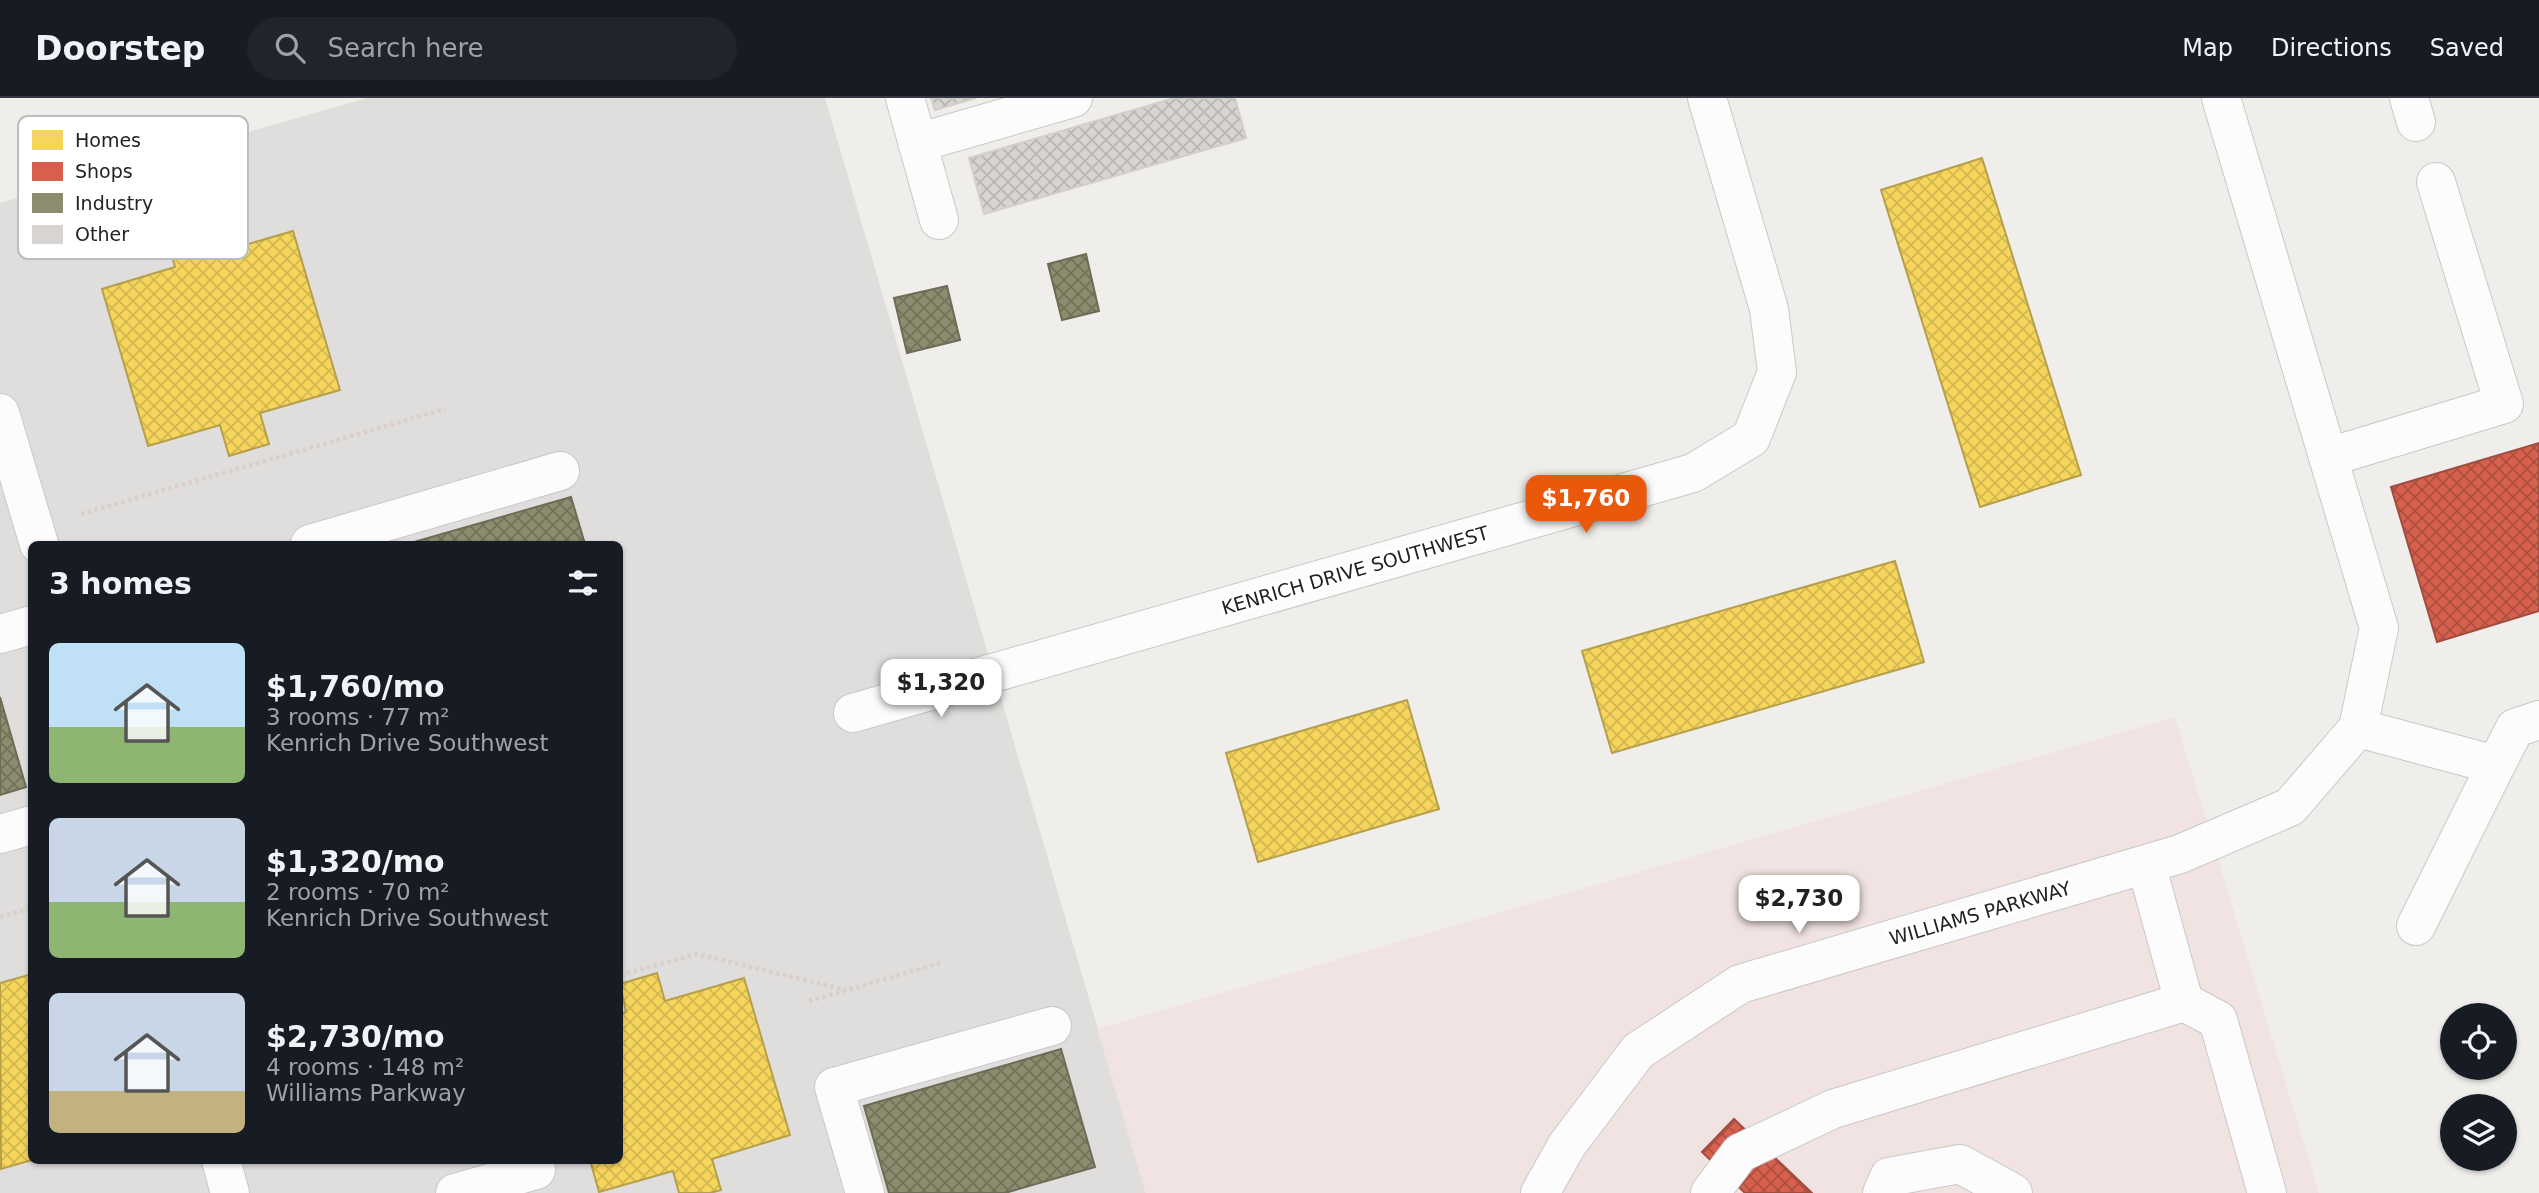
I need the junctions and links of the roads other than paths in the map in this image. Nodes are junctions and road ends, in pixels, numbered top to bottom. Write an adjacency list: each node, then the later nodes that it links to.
1 (905, 98): 5 (street)
2 (1073, 98): 5 (street)
3 (1707, 98): 15 (street, KENRICH DRIVE SOUTHWEST)
4 (2221, 98): 9 (street)
5 (917, 143): 7 (street)
6 (2436, 182): 9 (street)
7 (939, 220)
8 (0, 414): 11 (street)
9 (2329, 457): 17 (street)
10 (560, 471): 12 (street)
11 (37, 536)
12 (320, 541)
13 (28, 626): 14 (street)
14 (0, 634)
15 (853, 713)
16 (2539, 720): 18 (street)
17 (2358, 728): 18 (street); 21 (street, WILLIAMS PARKWAY)
18 (2496, 765): 22 (street)
19 (28, 826): 20 (street)
20 (0, 834)
21 (2163, 859): 23 (street); 30 (street, WILLIAMS PARKWAY)
22 (2416, 926)
23 (2184, 1002): 31 (street); 34 (street)
24 (1052, 1027): 29 (street)
25 (222, 1164): 27 (street)
26 (536, 1170): 28 (street)
27 (230, 1193)
28 (456, 1193)
29 (865, 1193)
30 (1540, 1193)
31 (1710, 1193)
32 (1882, 1193): 33 (street)
33 (2013, 1193)
34 (2267, 1193)

